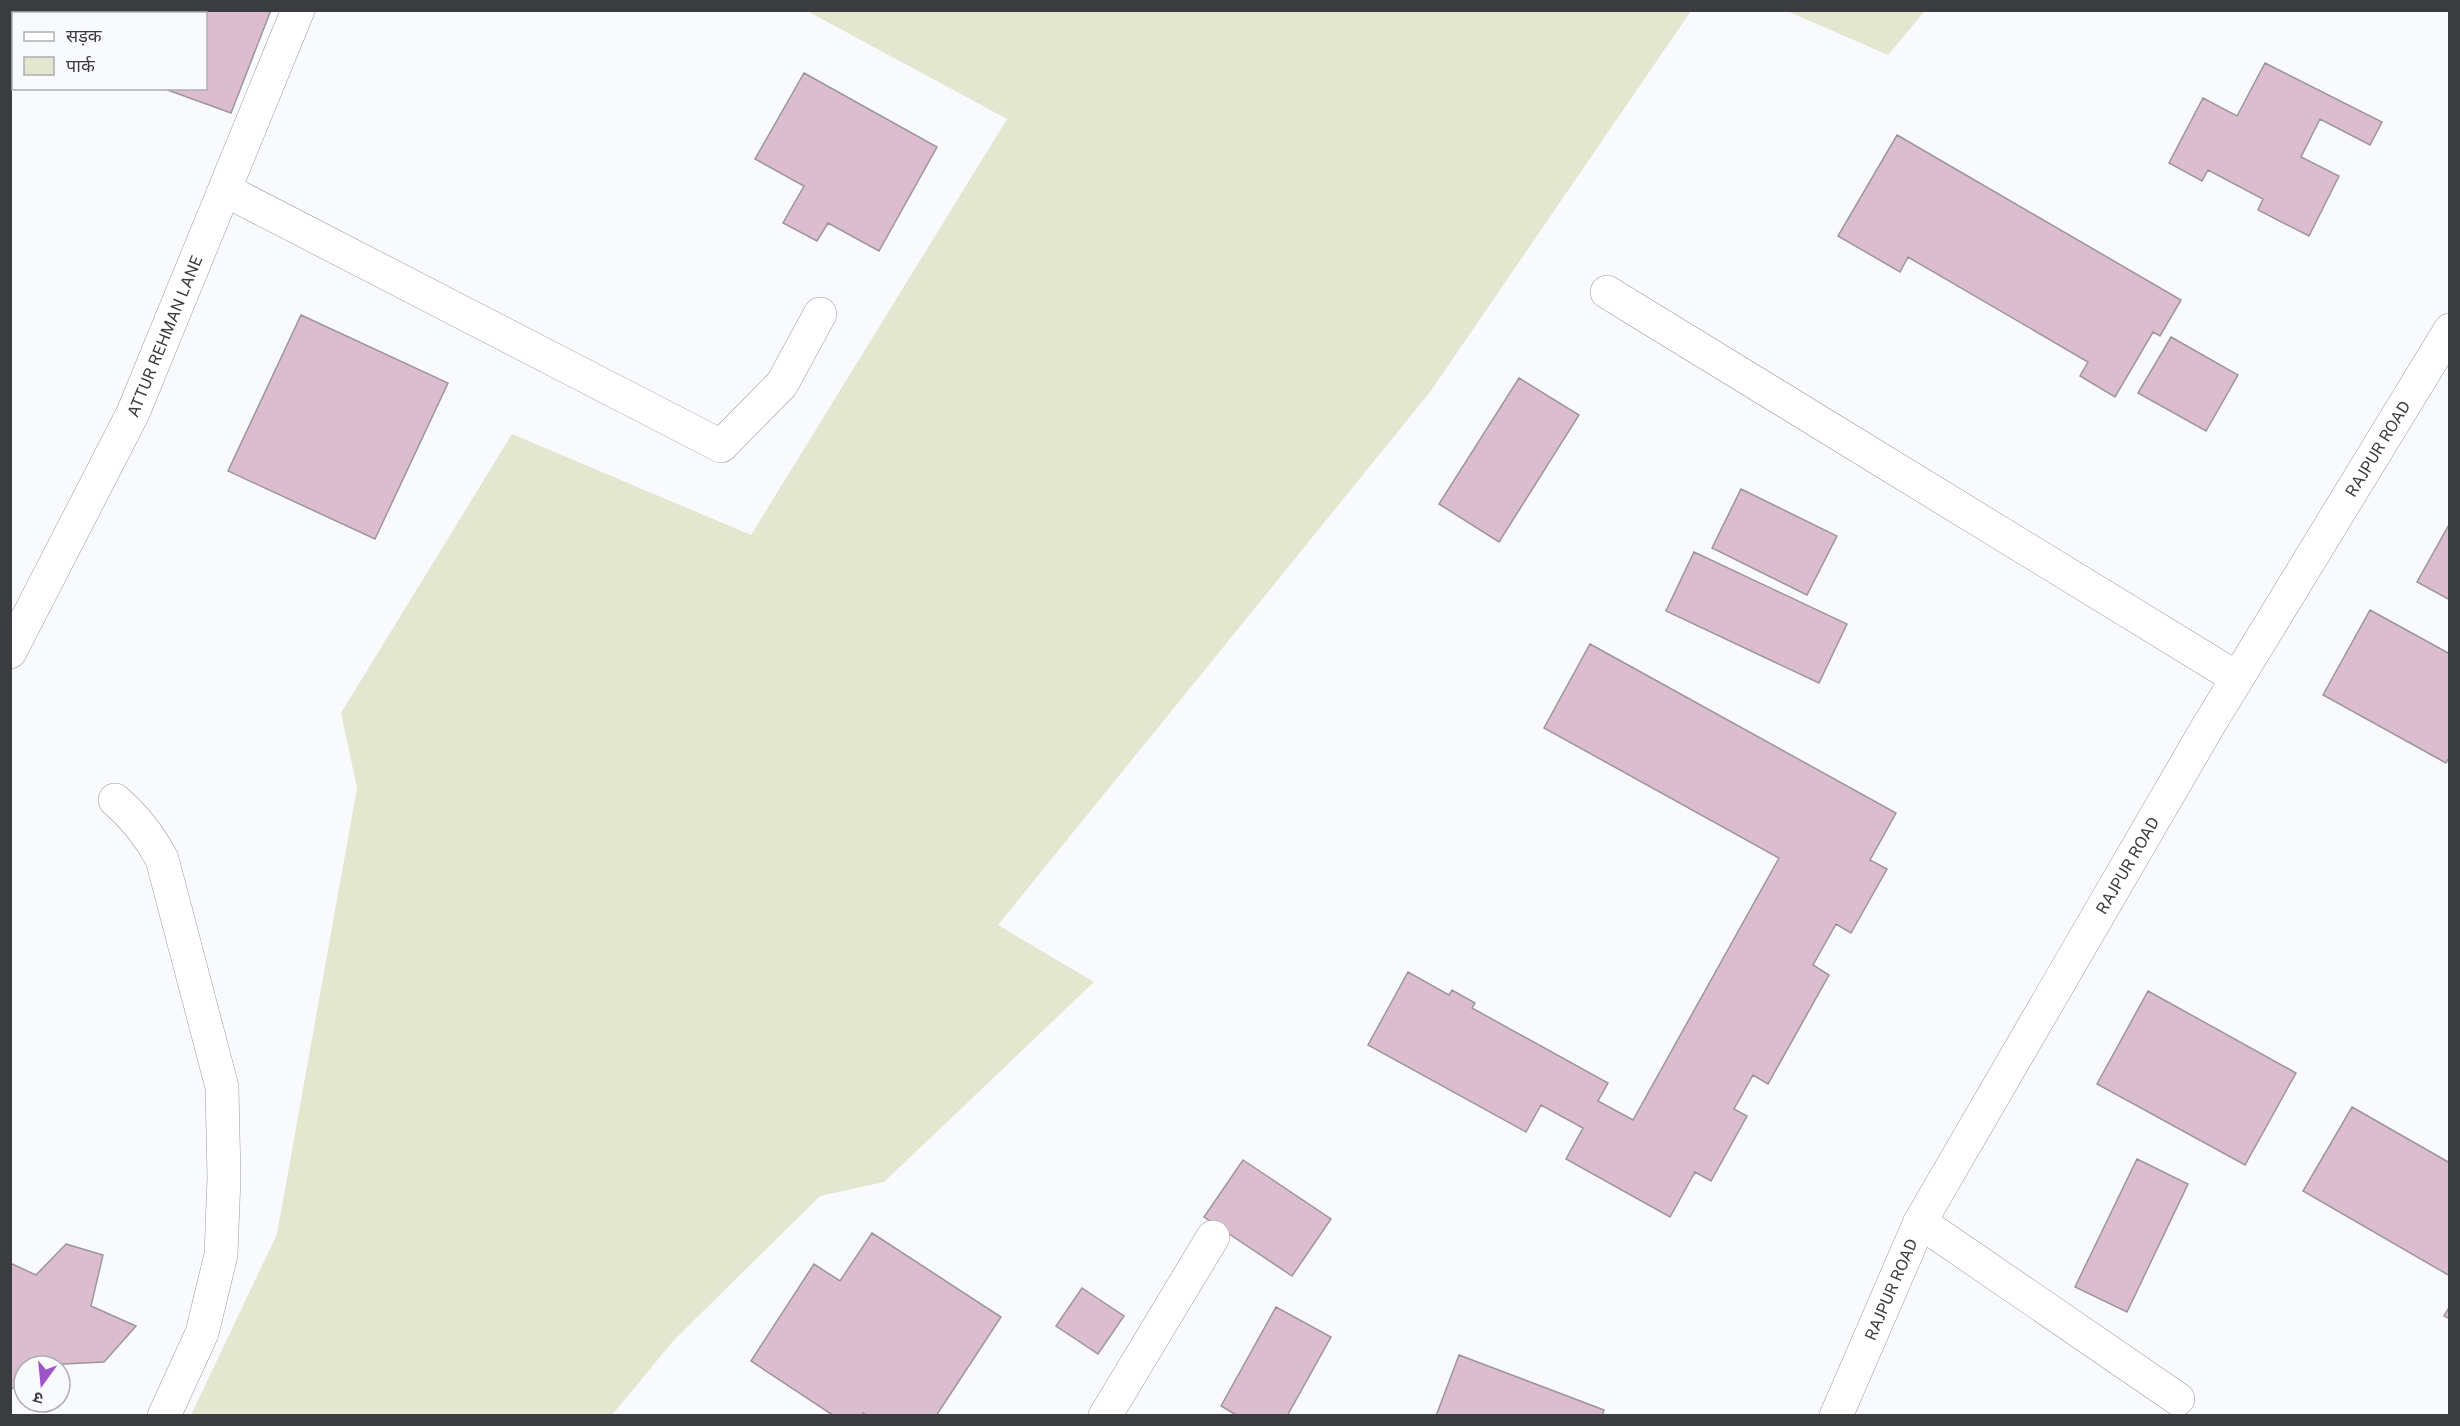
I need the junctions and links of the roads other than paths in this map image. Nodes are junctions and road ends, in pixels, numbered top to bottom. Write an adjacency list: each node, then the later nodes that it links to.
1 (298, 10): 2 (street, ATTUR REHMAN LANE)
2 (225, 190): 4 (street); 6 (street, ATTUR REHMAN LANE)
3 (1607, 292): 7 (street)
4 (820, 314)
5 (2450, 330): 7 (street, RAJPUR ROAD)
6 (14, 632)
7 (2237, 678): 9 (street, RAJPUR ROAD)
8 (115, 800): 12 (street)
9 (1920, 1222): 11 (street); 14 (street, RAJPUR ROAD)
10 (1212, 1237): 13 (street)
11 (2178, 1399)
12 (165, 1416)
13 (1106, 1416)
14 (1836, 1416)

